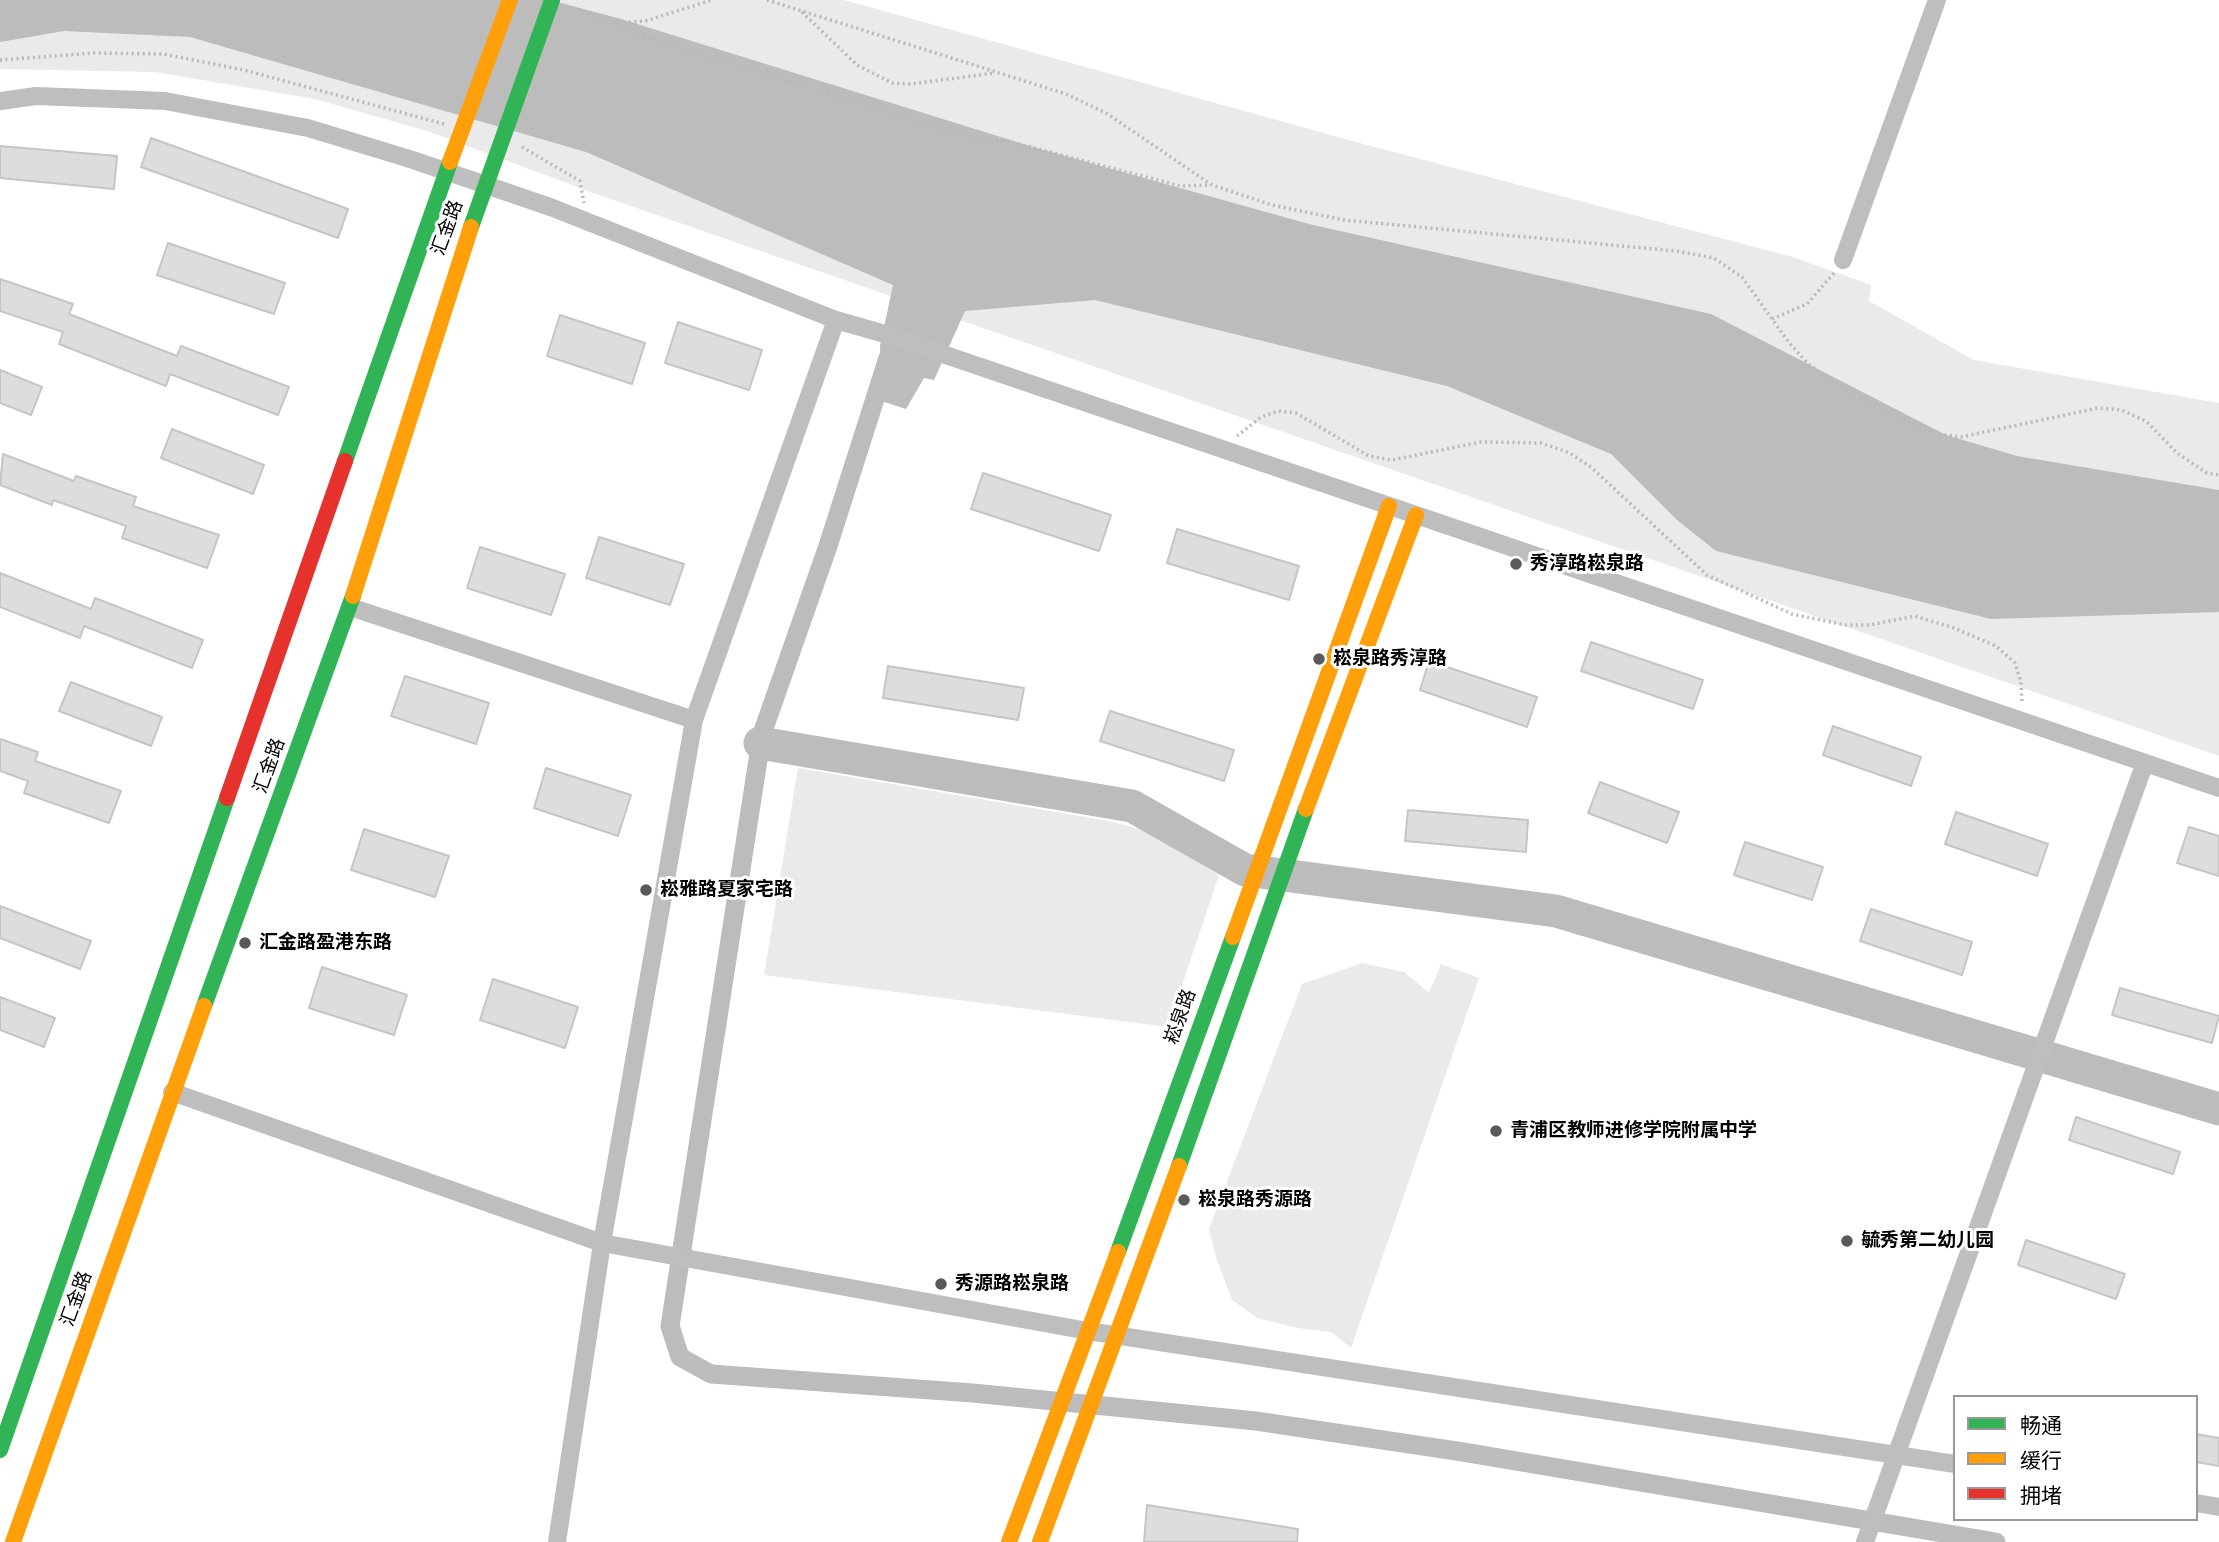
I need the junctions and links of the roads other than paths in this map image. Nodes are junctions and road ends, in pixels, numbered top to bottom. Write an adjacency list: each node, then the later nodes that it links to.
1 (510, 0): 17 (main road, 汇金路)
2 (552, 0): 9 (main road, 汇金路)
3 (1937, 0): 5 (street)
4 (0, 101): 6 (street)
5 (1843, 260)
6 (836, 320): 7 (street); 10 (street)
7 (1389, 506): 8 (street); 15 (main road, 崧泉路)
8 (1416, 515): 11 (street); 16 (main road)
9 (350, 607): 10 (street); 13 (main road, 汇金路)
10 (694, 720): 14 (street)
11 (2144, 765): 12 (street); 18 (street)
12 (2219, 789)
13 (172, 1092): 14 (street); 22 (main road, 汇金路)
14 (602, 1243): 15 (street); 23 (street)
15 (1088, 1331): 16 (street); 24 (main road, 崧泉路)
16 (1118, 1336): 18 (street); 25 (main road)
17 (0, 1450)
18 (1896, 1454): 19 (street); 26 (street)
19 (1953, 1464)
20 (2198, 1503): 21 (street)
21 (2219, 1507)
22 (13, 1542)
23 (557, 1542)
24 (1009, 1542)
25 (1040, 1542)
26 (1866, 1542)

